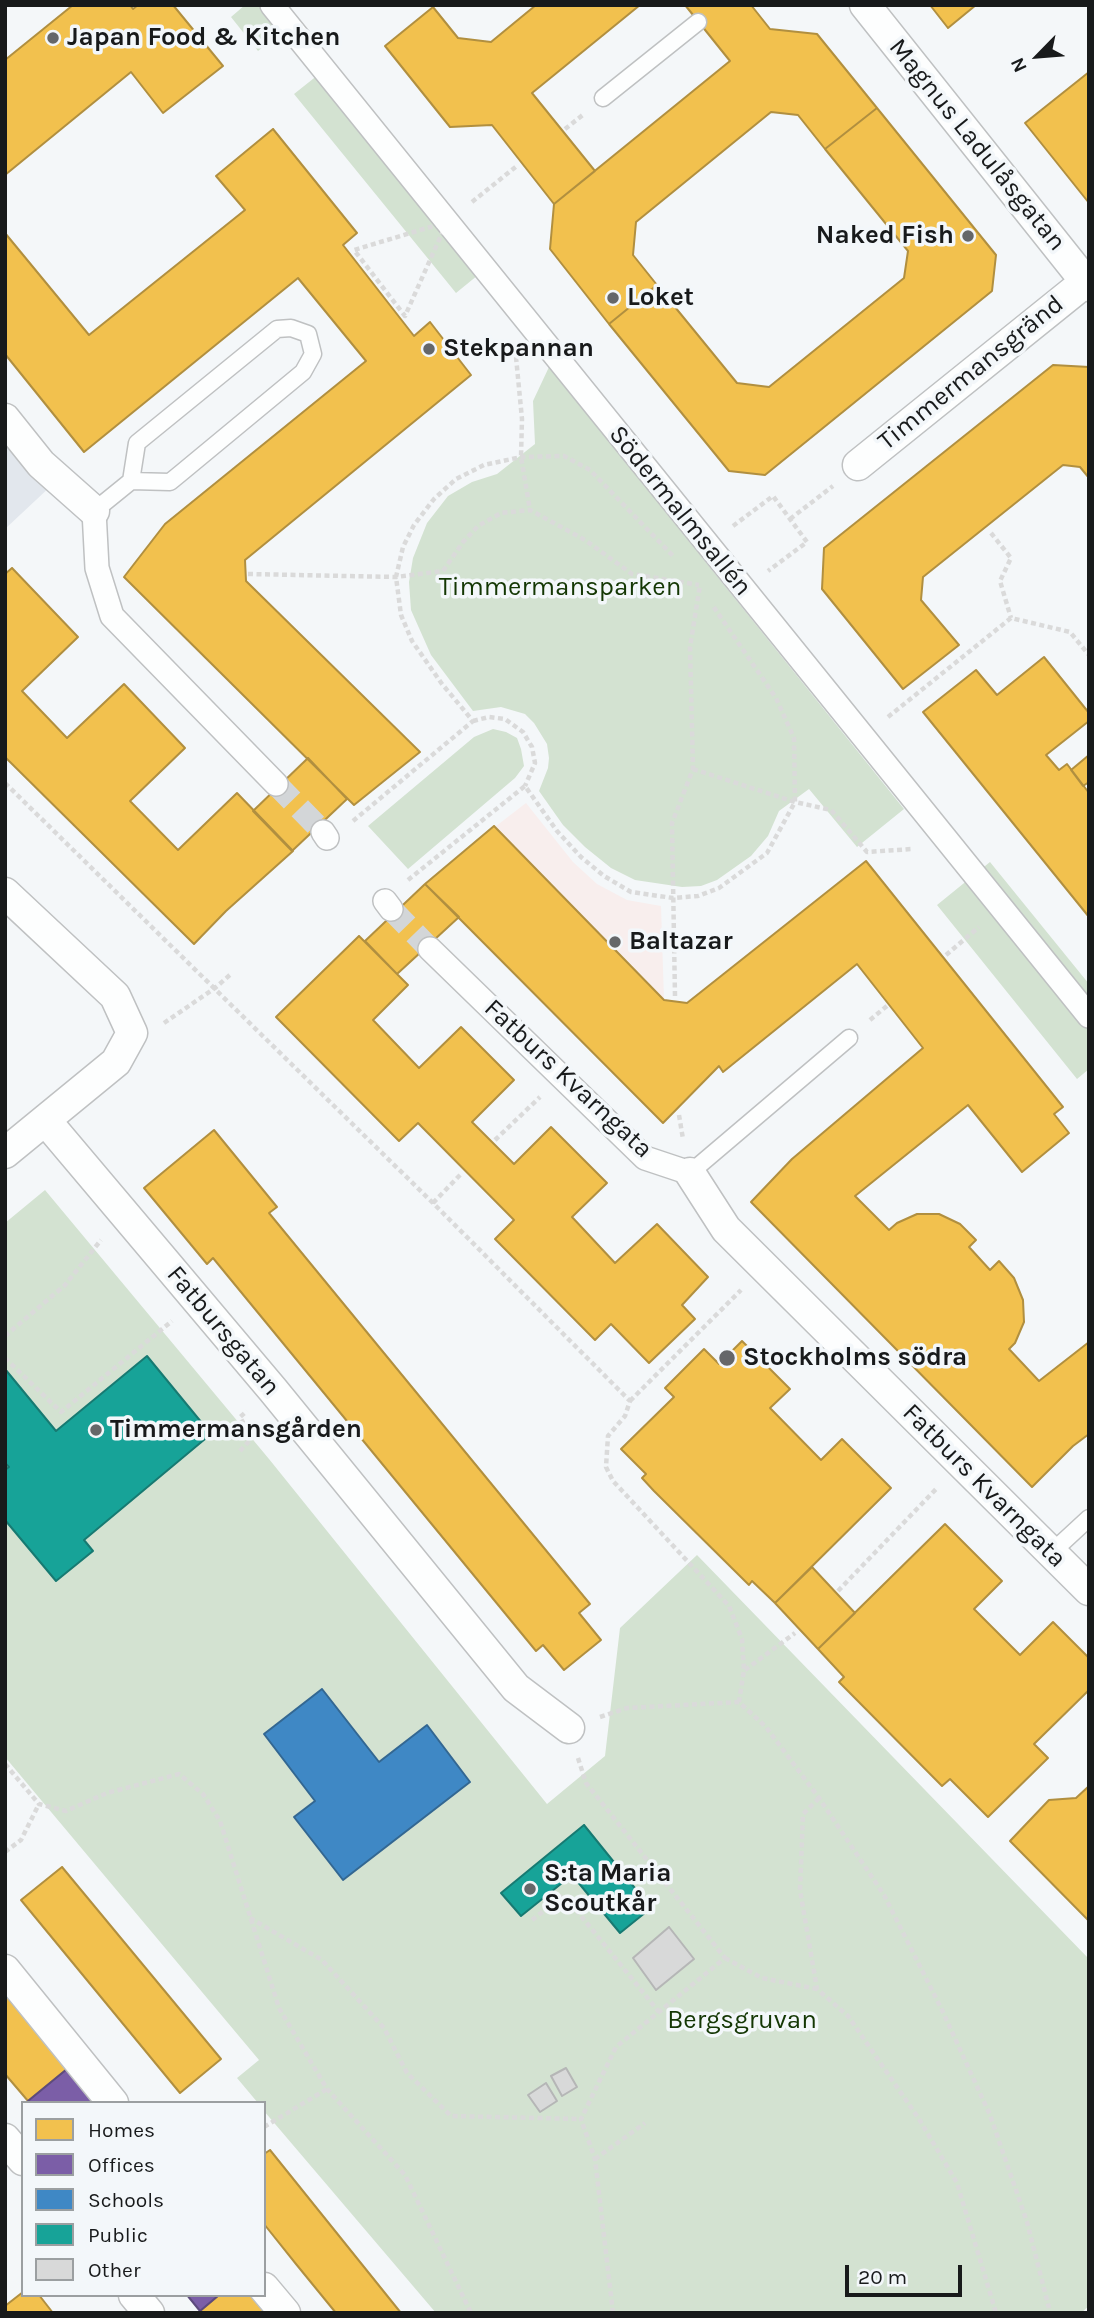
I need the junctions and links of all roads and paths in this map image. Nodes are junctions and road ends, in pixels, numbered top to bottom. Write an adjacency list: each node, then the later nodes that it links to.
1 (272, 5): 7 (street, Södermalmsallén)
2 (865, 5): 8 (street, Magnus Ladulåsgatan)
3 (698, 22): 4 (lane)
4 (603, 98)
5 (518, 165): 6 (path)
6 (467, 206)
7 (452, 218): 7 (path); 36 (street, Södermalmsallén)
8 (1088, 282): 12 (street, Timmermansgränd)
9 (5, 419): 17 (street)
10 (522, 419): 11 (path)
11 (521, 457): 16 (path); 21 (path); 24 (path)
12 (858, 465)
13 (131, 481): 13 (lane); 17 (lane)
14 (821, 495): 18 (path)
15 (760, 506): 18 (path)
16 (530, 510): 24 (path); 25 (path)
17 (94, 511): 32 (street)
18 (790, 519): 20 (path)
19 (991, 533): 26 (path)
20 (796, 551)
21 (682, 566)
22 (248, 574): 24 (path)
23 (691, 575): 25 (path)
24 (396, 577): 29 (path)
25 (700, 585): 30 (path); 34 (path)
26 (1012, 618): 27 (path); 28 (path)
27 (1089, 655)
28 (911, 699)
29 (472, 721): 33 (path); 35 (path)
30 (693, 769): 34 (path); 39 (path)
31 (5, 783): 44 (path)
32 (276, 784)
33 (525, 786): 37 (path); 39 (path)
34 (795, 803): 36 (path); 39 (path)
35 (350, 823)
36 (952, 847): 40 (street, Södermalmsallén)
37 (405, 883)
38 (5, 893): 47 (street)
39 (673, 898): 45 (path)
40 (1001, 908): 42 (path); 46 (street, Södermalmsallén)
41 (430, 949): 49 (street, Fatburs Kvarngata)
42 (946, 956)
43 (231, 974): 44 (path)
44 (215, 988): 47 (path); 55 (path)
45 (675, 996)
46 (1089, 1016)
47 (132, 1033): 50 (street)
48 (849, 1038): 53 (lane)
49 (560, 1076): 51 (path); 53 (street, Fatburs Kvarngata)
50 (46, 1121): 52 (street); 56 (street, Fatbursgatan)
51 (495, 1140)
52 (5, 1153)
53 (690, 1173): 57 (street, Fatburs Kvarngata)
54 (461, 1174): 55 (path)
55 (433, 1203): 61 (path)
56 (124, 1212): 58 (street, Fatbursgatan); 59 (path)
57 (764, 1267): 61 (path); 64 (street, Fatburs Kvarngata)
58 (197, 1300): 60 (path); 72 (street, Fatbursgatan)
59 (5, 1336)
60 (5, 1358)
61 (629, 1401): 70 (path)
62 (240, 1417): 63 (path)
63 (240, 1451)
64 (960, 1464): 66 (street, Fatburs Kvarngata); 68 (path)
65 (1089, 1518): 66 (lane)
66 (1051, 1553): 67 (street, Fatburs Kvarngata)
67 (1089, 1590)
68 (838, 1591)
69 (795, 1633): 70 (path)
70 (744, 1670): 71 (path)
71 (739, 1702): 72 (path); 74 (path)
72 (569, 1728): 79 (path)
73 (5, 1764): 75 (path)
74 (819, 1798): 81 (path); 93 (path)
75 (39, 1804): 76 (path); 77 (path)
76 (5, 1852)
77 (250, 1918): 83 (path); 85 (path)
78 (532, 1920): 82 (path)
79 (725, 1958): 81 (path); 82 (path)
80 (5, 1970): 84 (street)
81 (817, 1989): 98 (path)
82 (659, 2012): 85 (path)
83 (327, 2090): 87 (path); 96 (path)
84 (111, 2101)
85 (582, 2119): 90 (path)
86 (645, 2123): 90 (path)
87 (266, 2126)
88 (5, 2139): 89 (street)
89 (21, 2158)
90 (595, 2159): 97 (path)
91 (266, 2290): 95 (street)
92 (136, 2297): 94 (street)
93 (1049, 2308)
94 (149, 2313)
95 (285, 2313)
96 (471, 2313)
97 (613, 2313)
98 (996, 2313)

